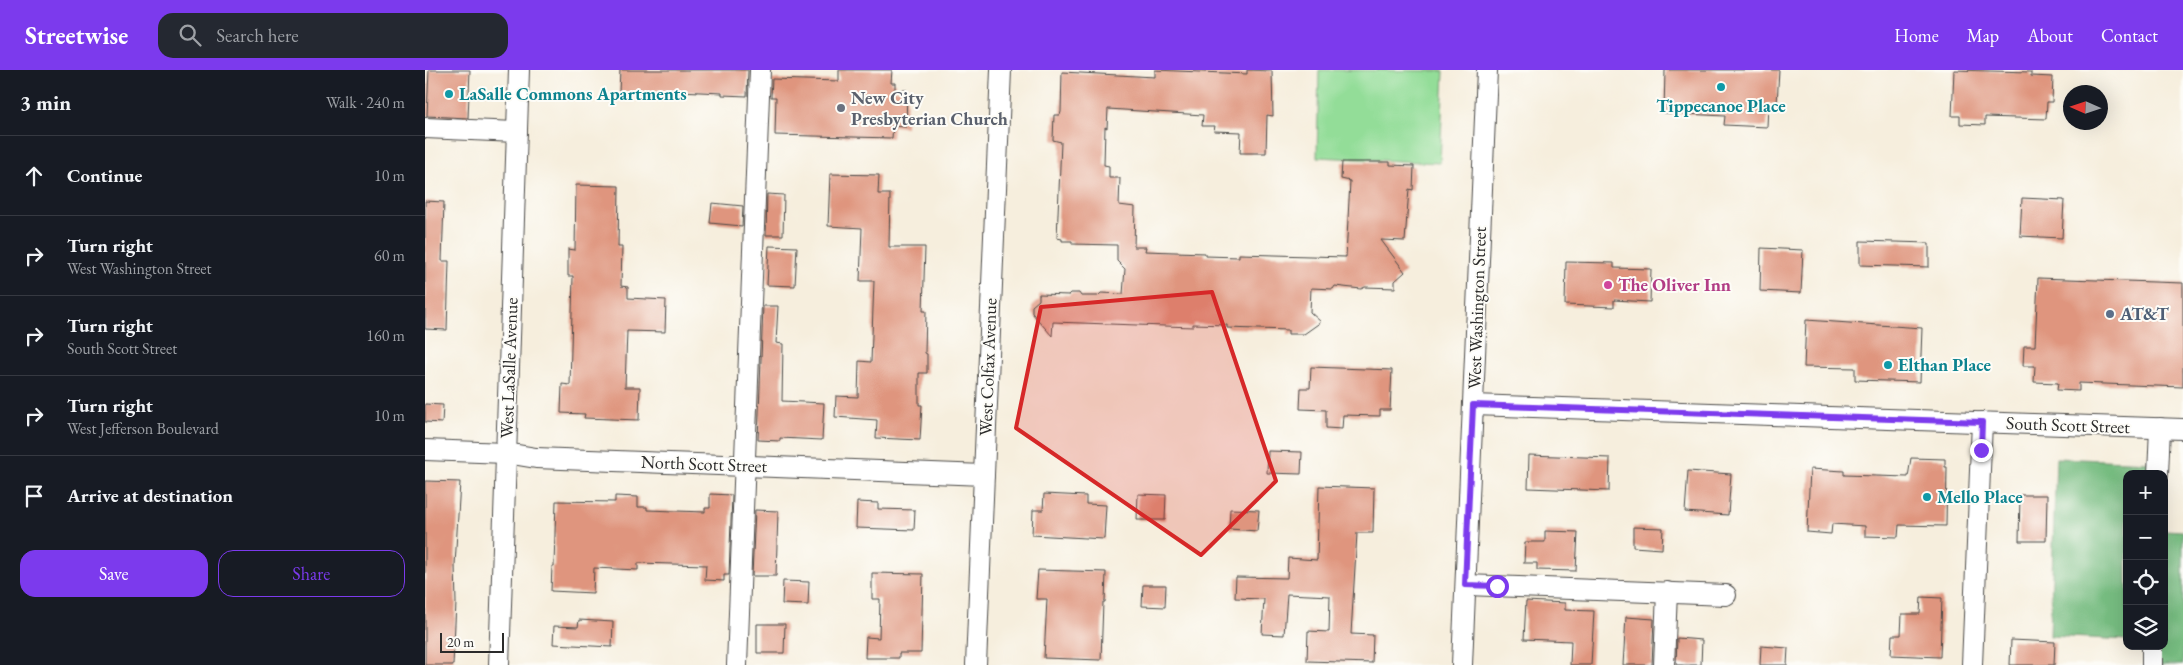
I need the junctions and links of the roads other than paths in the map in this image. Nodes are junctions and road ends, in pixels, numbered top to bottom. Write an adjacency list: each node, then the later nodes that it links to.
1 (519, 70): 6 (street, West LaSalle Avenue)
2 (760, 70): 13 (street)
3 (1001, 70): 15 (street, West Colfax Avenue)
4 (1487, 70): 7 (street, West Washington Street)
5 (425, 128): 6 (street)
6 (517, 132): 12 (street, West LaSalle Avenue)
7 (1473, 405): 8 (street, South Scott Street); 16 (street, West Washington Street)
8 (1982, 422): 9 (street, South Scott Street); 25 (street)
9 (2160, 428): 10 (street, South Scott Street); 14 (street)
10 (2183, 429)
11 (425, 450): 12 (street, North Scott Street)
12 (506, 453): 13 (street, North Scott Street); 20 (street, West LaSalle Avenue)
13 (744, 466): 15 (street, North Scott Street); 21 (street)
14 (2158, 470)
15 (984, 474): 22 (street, West Colfax Avenue)
16 (1465, 585): 17 (street); 23 (street, West Washington Street)
17 (1667, 592): 18 (street); 24 (street)
18 (1726, 595)
19 (2152, 650): 26 (street)
20 (499, 665)
21 (737, 665)
22 (976, 665)
23 (1462, 665)
24 (1664, 665)
25 (1972, 665)
26 (2152, 665)

